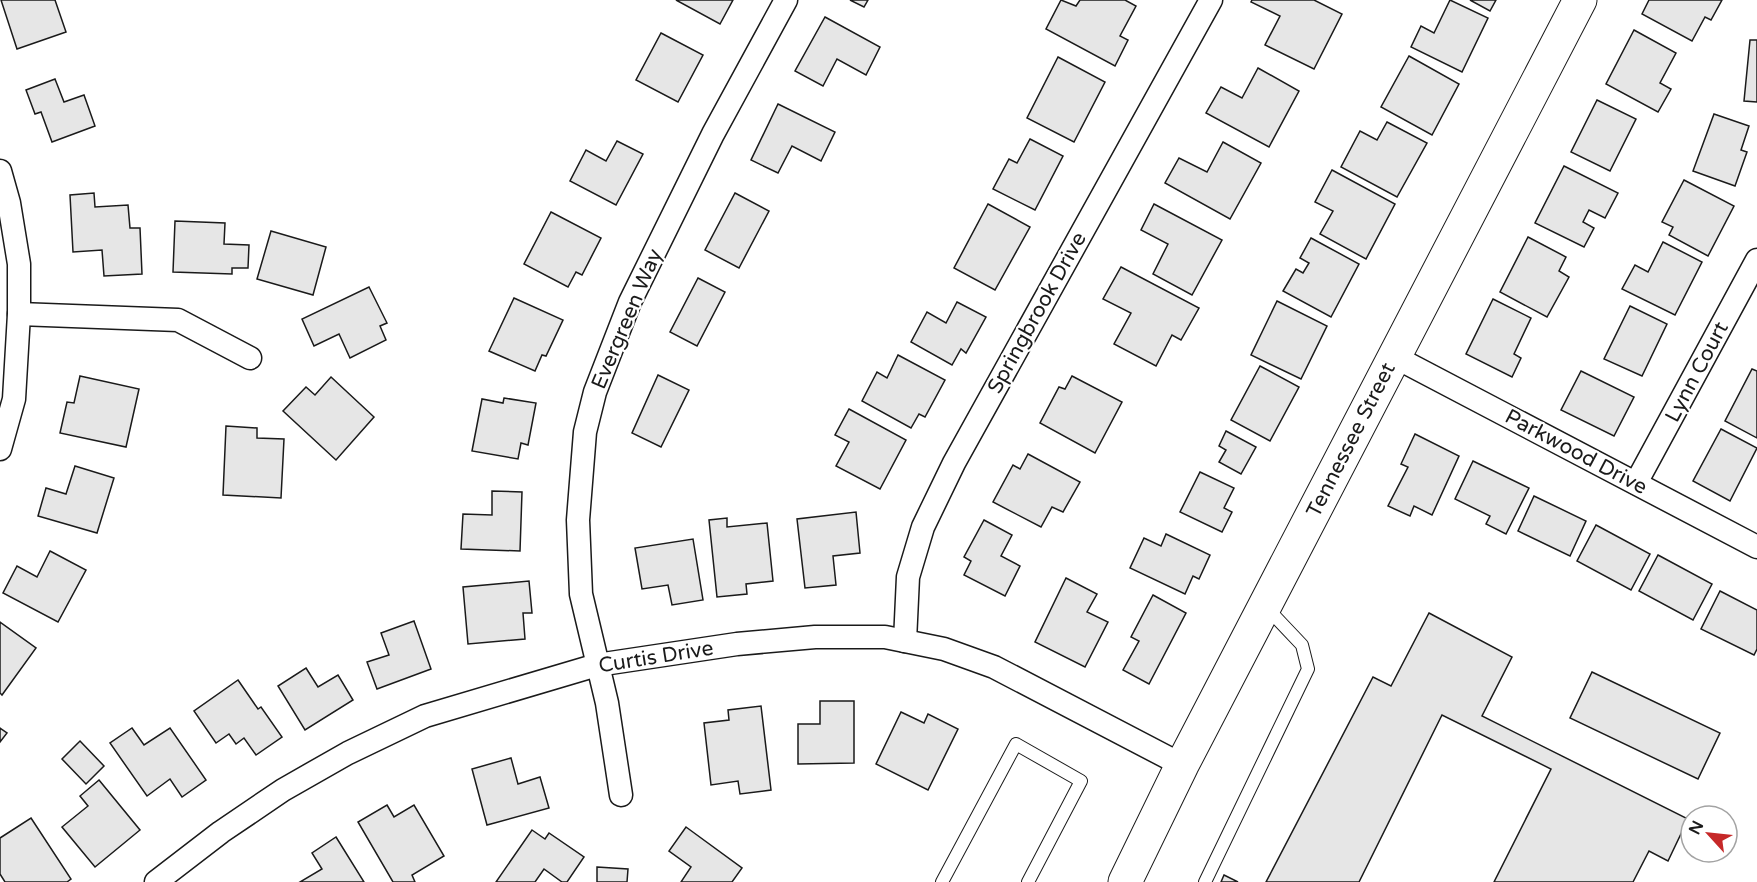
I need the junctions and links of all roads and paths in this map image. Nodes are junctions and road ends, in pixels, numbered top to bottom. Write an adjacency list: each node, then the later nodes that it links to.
1 (786, 0): 14 (street, Evergreen Way)
2 (1211, 0): 13 (street, Springbrook Drive)
3 (1580, 0): 7 (main road, Tennessee Street)
4 (0, 171): 6 (street)
5 (1757, 260): 10 (street, Lynn Court)
6 (19, 314): 8 (street); 9 (street)
7 (1395, 357): 10 (street, Parkwood Drive); 12 (main road, Tennessee Street)
8 (250, 358)
9 (0, 449)
10 (1636, 483): 11 (street, Parkwood Drive)
11 (1757, 547)
12 (1265, 606): 15 (main road, Tennessee Street); 21 (lane)
13 (905, 641): 14 (street, Curtis Drive); 15 (street, Curtis Drive)
14 (597, 665): 16 (street, Evergreen Way); 17 (street, Curtis Drive)
15 (1182, 765): 20 (main road, Tennessee Street)
16 (621, 795)
17 (156, 882)
18 (942, 882): 19 (lane)
19 (1028, 882)
20 (1125, 882)
21 (1205, 882)

